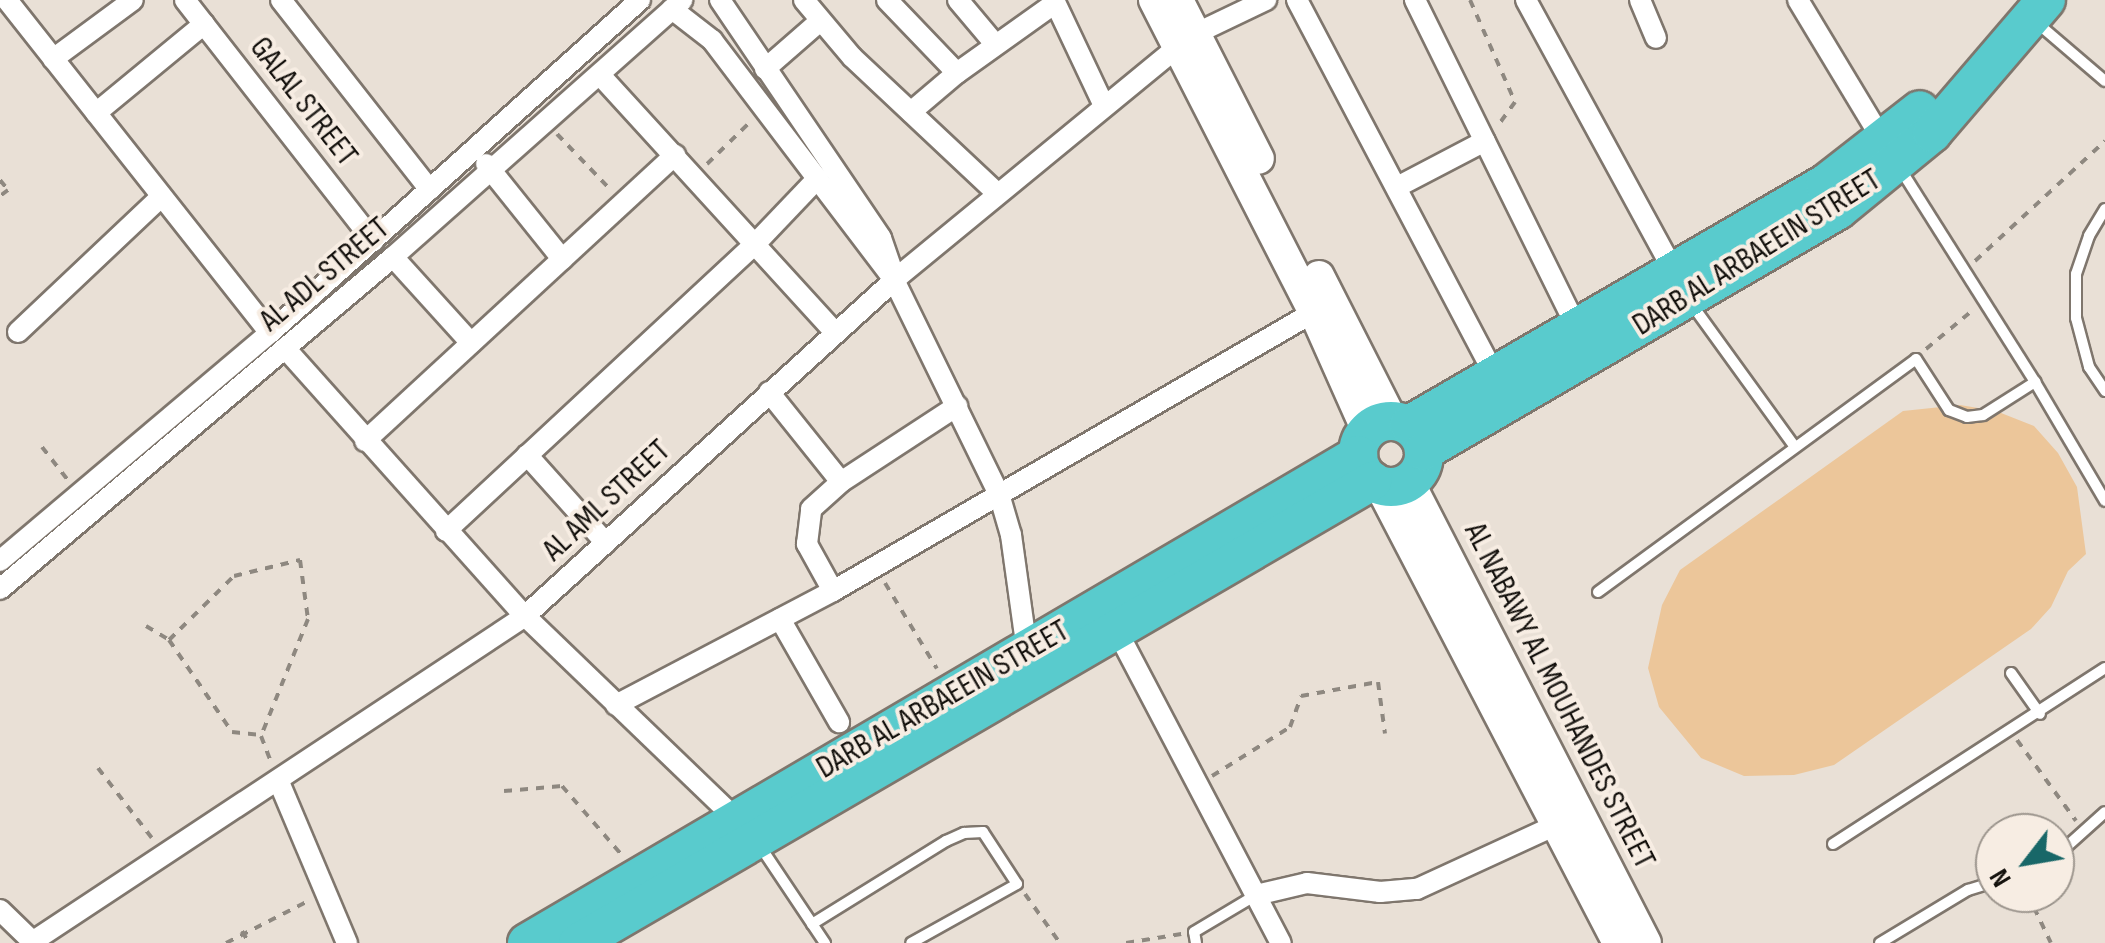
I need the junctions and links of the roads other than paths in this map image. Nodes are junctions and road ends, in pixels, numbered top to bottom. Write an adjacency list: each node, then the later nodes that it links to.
1 (7, 0): 26 (street)
2 (133, 0): 26 (street)
3 (185, 0): 22 (street, GALAL STREET)
4 (281, 0): 41 (street)
5 (720, 0): 27 (street)
6 (804, 0): 21 (street)
7 (887, 0): 28 (street)
8 (958, 0): 25 (street)
9 (1154, 0): 24 (street, AL NABAWY AL MOUHANDES STREET)
10 (1178, 0): 24 (street, AL NABAWY AL MOUHANDES STREET)
11 (1266, 0): 24 (street, AL AML STREET)
12 (1297, 0): 40 (street)
13 (1415, 0): 34 (street)
14 (1526, 0): 50 (street)
15 (1640, 0): 23 (street)
16 (1798, 0): 36 (street)
17 (1055, 2): 25 (street); 31 (street)
18 (631, 3): 35 (street, AL ADL STREET)
19 (677, 4): 29 (street, AL ADL STREET); 39 (street)
20 (2032, 6): 30 (lane); 36 (highway, DARB AL ARBAEEIN STREET)
21 (820, 21): 27 (street); 32 (street)
22 (204, 24): 33 (street); 45 (street, GALAL STREET)
23 (1656, 38)
24 (1187, 41): 31 (street, AL AML STREET); 51 (street, AL NABAWY AL MOUHANDES STREET); 64 (street, AL NABAWY AL MOUHANDES STREET)
25 (996, 44): 28 (street)
26 (54, 59): 33 (street)
27 (765, 69): 49 (street)
28 (957, 73): 32 (street)
29 (600, 75): 37 (street); 38 (street, AL ADL STREET)
30 (2105, 80)
31 (1104, 106): 42 (street, AL AML STREET)
32 (911, 112): 42 (street)
33 (96, 113): 43 (street)
34 (1485, 141): 40 (street); 52 (street)
35 (475, 150): 38 (street); 41 (street, AL ADL STREET)
36 (1890, 153): 50 (highway, DARB AL ARBAEEIN STREET); 58 (lane)
37 (674, 155): 46 (street); 48 (street)
38 (492, 172): 47 (street, AL ADL STREET); 48 (street)
39 (818, 178): 46 (street); 49 (street)
40 (1396, 187): 57 (street)
41 (430, 190): 45 (street, AL ADL STREET)
42 (998, 194): 49 (street, AL AML STREET)
43 (161, 196): 53 (street); 55 (street)
44 (2105, 209): 59 (lane)
45 (373, 241): 55 (street, AL ADL STREET)
46 (756, 243): 54 (street); 65 (street)
47 (394, 257): 55 (street, AL ADL STREET); 56 (street)
48 (562, 259): 56 (street)
49 (894, 280): 54 (street, AL AML STREET); 61 (street)
50 (1681, 286): 52 (highway, DARB AL ARBAEEIN STREET); 63 (lane); 64 (highway, DARB AL ARBAEEIN STREET)
51 (1314, 312): 64 (street, AL NABAWY AL MOUHANDES STREET); 67 (street)
52 (1577, 328): 57 (highway, DARB AL ARBAEEIN STREET)
53 (18, 332)
54 (835, 332): 60 (street, AL AML STREET)
55 (277, 340): 62 (street); 71 (street, AL ADL STREET); 72 (street, AL ADL STREET)
56 (471, 343): 62 (street)
57 (1495, 375): 64 (highway, DARB AL ARBAEEIN STREET)
58 (2036, 382): 63 (lane); 68 (lane)
59 (2105, 391)
60 (768, 392): 66 (street); 70 (street, AL AML STREET)
61 (956, 406): 66 (street); 67 (street)
62 (365, 441): 69 (street)
63 (1795, 447): 74 (lane)
64 (1389, 454): 77 (highway, DARB AL ARBAEEIN STREET); 78 (highway, DARB AL ARBAEEIN STREET); 86 (street, AL NABAWY AL MOUHANDES STREET); 103 (street, AL NABAWY AL MOUHANDES STREET)
65 (527, 455): 69 (street); 70 (street)
66 (841, 482): 73 (street)
67 (999, 494): 73 (street); 78 (street)
68 (2105, 501)
69 (446, 530): 75 (street)
70 (606, 543): 75 (street, AL AML STREET)
71 (0, 561)
72 (0, 588)
73 (833, 591): 76 (street)
74 (1598, 592)
75 (525, 616): 81 (street); 84 (street, AL AML STREET)
76 (780, 619): 81 (street); 83 (street)
77 (1116, 631): 87 (highway, DARB AL ARBAEEIN STREET); 91 (street)
78 (1027, 650): 87 (highway, DARB AL ARBAEEIN STREET)
79 (2105, 668): 82 (lane)
80 (2011, 672): 82 (lane)
81 (616, 705): 87 (street)
82 (2040, 714): 89 (lane)
83 (839, 722)
84 (279, 782): 95 (street, AL AML STREET); 96 (street)
85 (2105, 812): 88 (lane)
86 (1558, 824): 91 (street); 102 (street, AL NABAWY AL MOUHANDES STREET)
87 (747, 830): 93 (lane); 97 (highway, DARB AL ARBAEEIN STREET); 98 (highway, DARB AL ARBAEEIN STREET)
88 (2075, 840)
89 (1833, 844)
90 (1975, 888): 104 (lane)
91 (1256, 894): 94 (lane); 101 (street)
92 (3, 919): 95 (street)
93 (812, 924): 99 (lane); 100 (lane)
94 (1195, 937)
95 (33, 942)
96 (347, 943)
97 (527, 943)
98 (578, 943)
99 (825, 943)
100 (911, 943)
101 (1281, 943)
102 (1618, 943)
103 (1646, 943)
104 (1880, 943)

